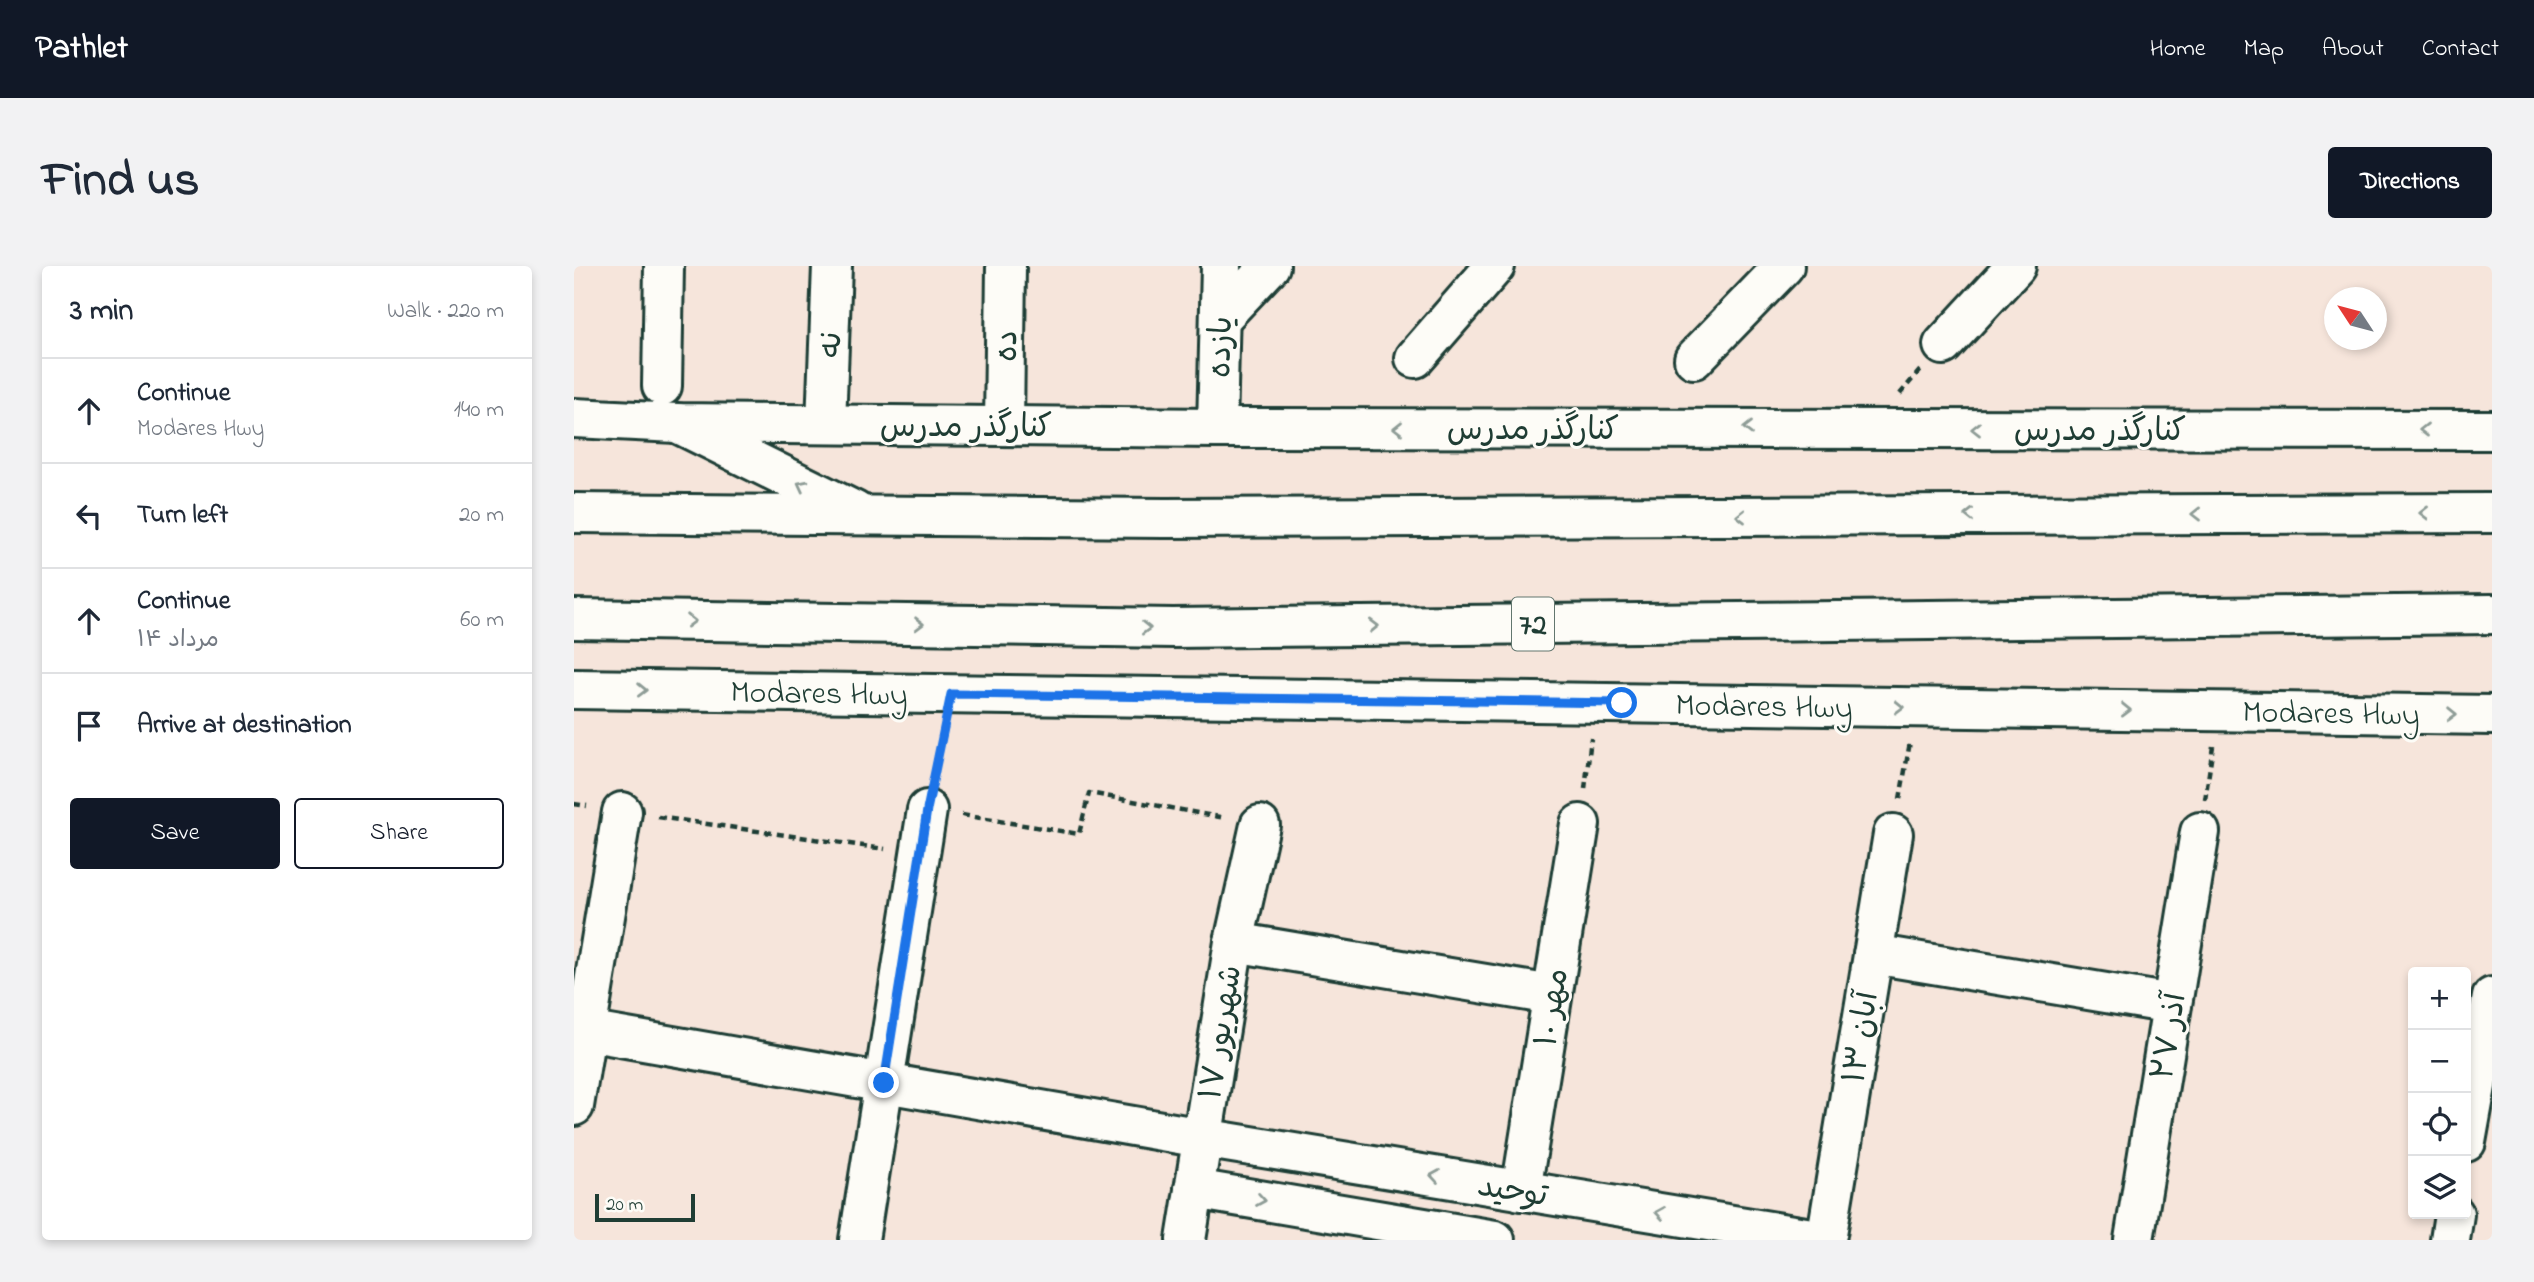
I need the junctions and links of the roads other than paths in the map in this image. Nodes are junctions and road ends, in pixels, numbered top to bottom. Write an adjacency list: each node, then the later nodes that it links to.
1 (664, 266): 13 (main road)
2 (832, 266): 16 (main road, نه)
3 (1006, 266): 17 (main road, ده)
4 (1221, 266): 9 (main road, یازده)
5 (1270, 266): 9 (main road)
6 (1495, 266): 11 (main road)
7 (1784, 266): 12 (main road)
8 (2016, 266): 10 (main road)
9 (1220, 319): 18 (main road, یازده)
10 (1943, 345)
11 (1415, 358)
12 (1694, 359)
13 (662, 386)
14 (574, 418): 15 (main road, کنارگذر مدرس)
15 (677, 423): 16 (main road, کنارگذر مدرس); 22 (main road, one-way to 15)
16 (826, 424): 17 (main road, کنارگذر مدرس)
17 (1004, 426): 18 (main road, کنارگذر مدرس)
18 (1217, 428): 19 (main road, کنارگذر مدرس, one-way to 18)
19 (2492, 430)
20 (574, 513): 22 (main road)
21 (2492, 513): 22 (main road, one-way to 22)
22 (863, 516)
23 (2484, 616): 24 (main road, 72, one-way to 23)
24 (574, 619)
25 (574, 689): 26 (main road, Modares Hwy, one-way to 26)
26 (2492, 715)
27 (927, 810): 40 (main road)
28 (622, 813): 38 (main road)
29 (1580, 824): 35 (main road, ۱۰ مهر)
30 (1260, 825): 33 (main road, ۱۷ شهریور)
31 (2200, 832): 37 (main road, ۲۷ آذر)
32 (1894, 834): 34 (main road, ۱۳ آبان)
33 (1234, 942): 35 (main road); 43 (main road, ۱۷ شهریور)
34 (1873, 954): 37 (main road); 50 (main road, ۱۳ آبان)
35 (1552, 995): 45 (main road, ۱۰ مهر)
36 (2492, 997): 39 (main road)
37 (2172, 1004): 51 (main road, ۲۷ آذر)
38 (586, 1031): 40 (main road, توحید); 41 (main road)
39 (2486, 1055): 42 (main road)
40 (884, 1083): 43 (main road, توحید); 47 (main road)
41 (574, 1106)
42 (2471, 1120)
43 (1202, 1138): 44 (main road, ۱۷ شهریور); 45 (main road, توحید, one-way to 43)
44 (1194, 1189): 48 (main road, ۱۷ شهریور); 49 (main road, توحید, one-way to 49)
45 (1521, 1191): 50 (main road, توحید, one-way to 45)
46 (2453, 1219): 52 (main road)
47 (859, 1240)
48 (1185, 1240)
49 (1495, 1240)
50 (1825, 1240)
51 (2134, 1240)
52 (2450, 1240)

